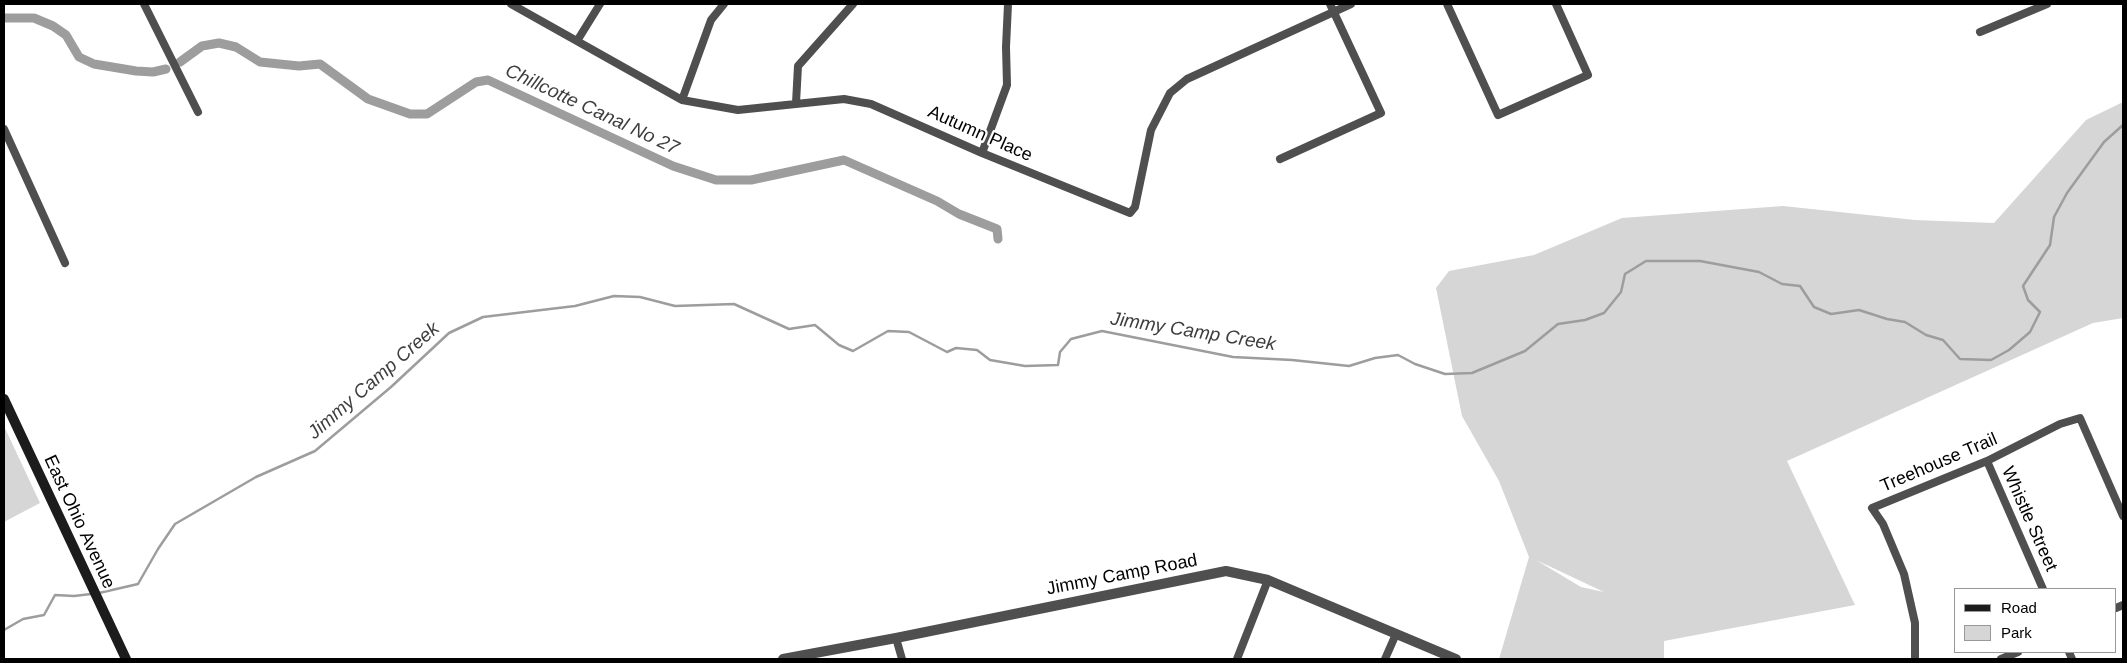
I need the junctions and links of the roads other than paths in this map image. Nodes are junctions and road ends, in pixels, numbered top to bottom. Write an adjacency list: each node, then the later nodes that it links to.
1 (144, 4): 19 (street)
2 (511, 4): 16 (street, Autumn Place)
3 (600, 4): 16 (street)
4 (724, 4): 17 (street)
5 (853, 4): 18 (street)
6 (1008, 4): 21 (street)
7 (1330, 4): 13 (street)
8 (1351, 4): 13 (street, Autumn Place)
9 (1447, 4): 10 (street)
10 (1556, 4)
11 (2024, 4): 14 (street)
12 (2047, 4): 14 (street)
13 (1333, 12): 21 (street, Autumn Place); 22 (street)
14 (2028, 12): 15 (street)
15 (1980, 32)
16 (577, 41): 17 (street, Autumn Place)
17 (682, 100): 18 (street, Autumn Place)
18 (796, 103): 21 (street, Autumn Place)
19 (198, 112)
20 (4, 128): 23 (street)
21 (982, 153)
22 (1280, 160)
23 (65, 263)
24 (4, 398): 32 (main road, East Ohio Avenue)
25 (1987, 462): 26 (street, Treehouse Trail); 28 (street, Whistle Street); 38 (street, Treehouse Trail)
26 (2123, 516)
27 (1268, 580): 29 (street, Jimmy Camp Road); 30 (street, Jimmy Camp Road); 35 (street)
28 (2043, 588)
29 (1396, 634): 36 (street); 37 (street, Jimmy Camp Road)
30 (896, 638): 33 (street, Jimmy Camp Road); 34 (street)
31 (2016, 653): 39 (street)
32 (126, 659)
33 (783, 659)
34 (902, 659)
35 (1237, 659)
36 (1385, 659)
37 (1456, 659)
38 (1915, 659)
39 (2002, 659)

